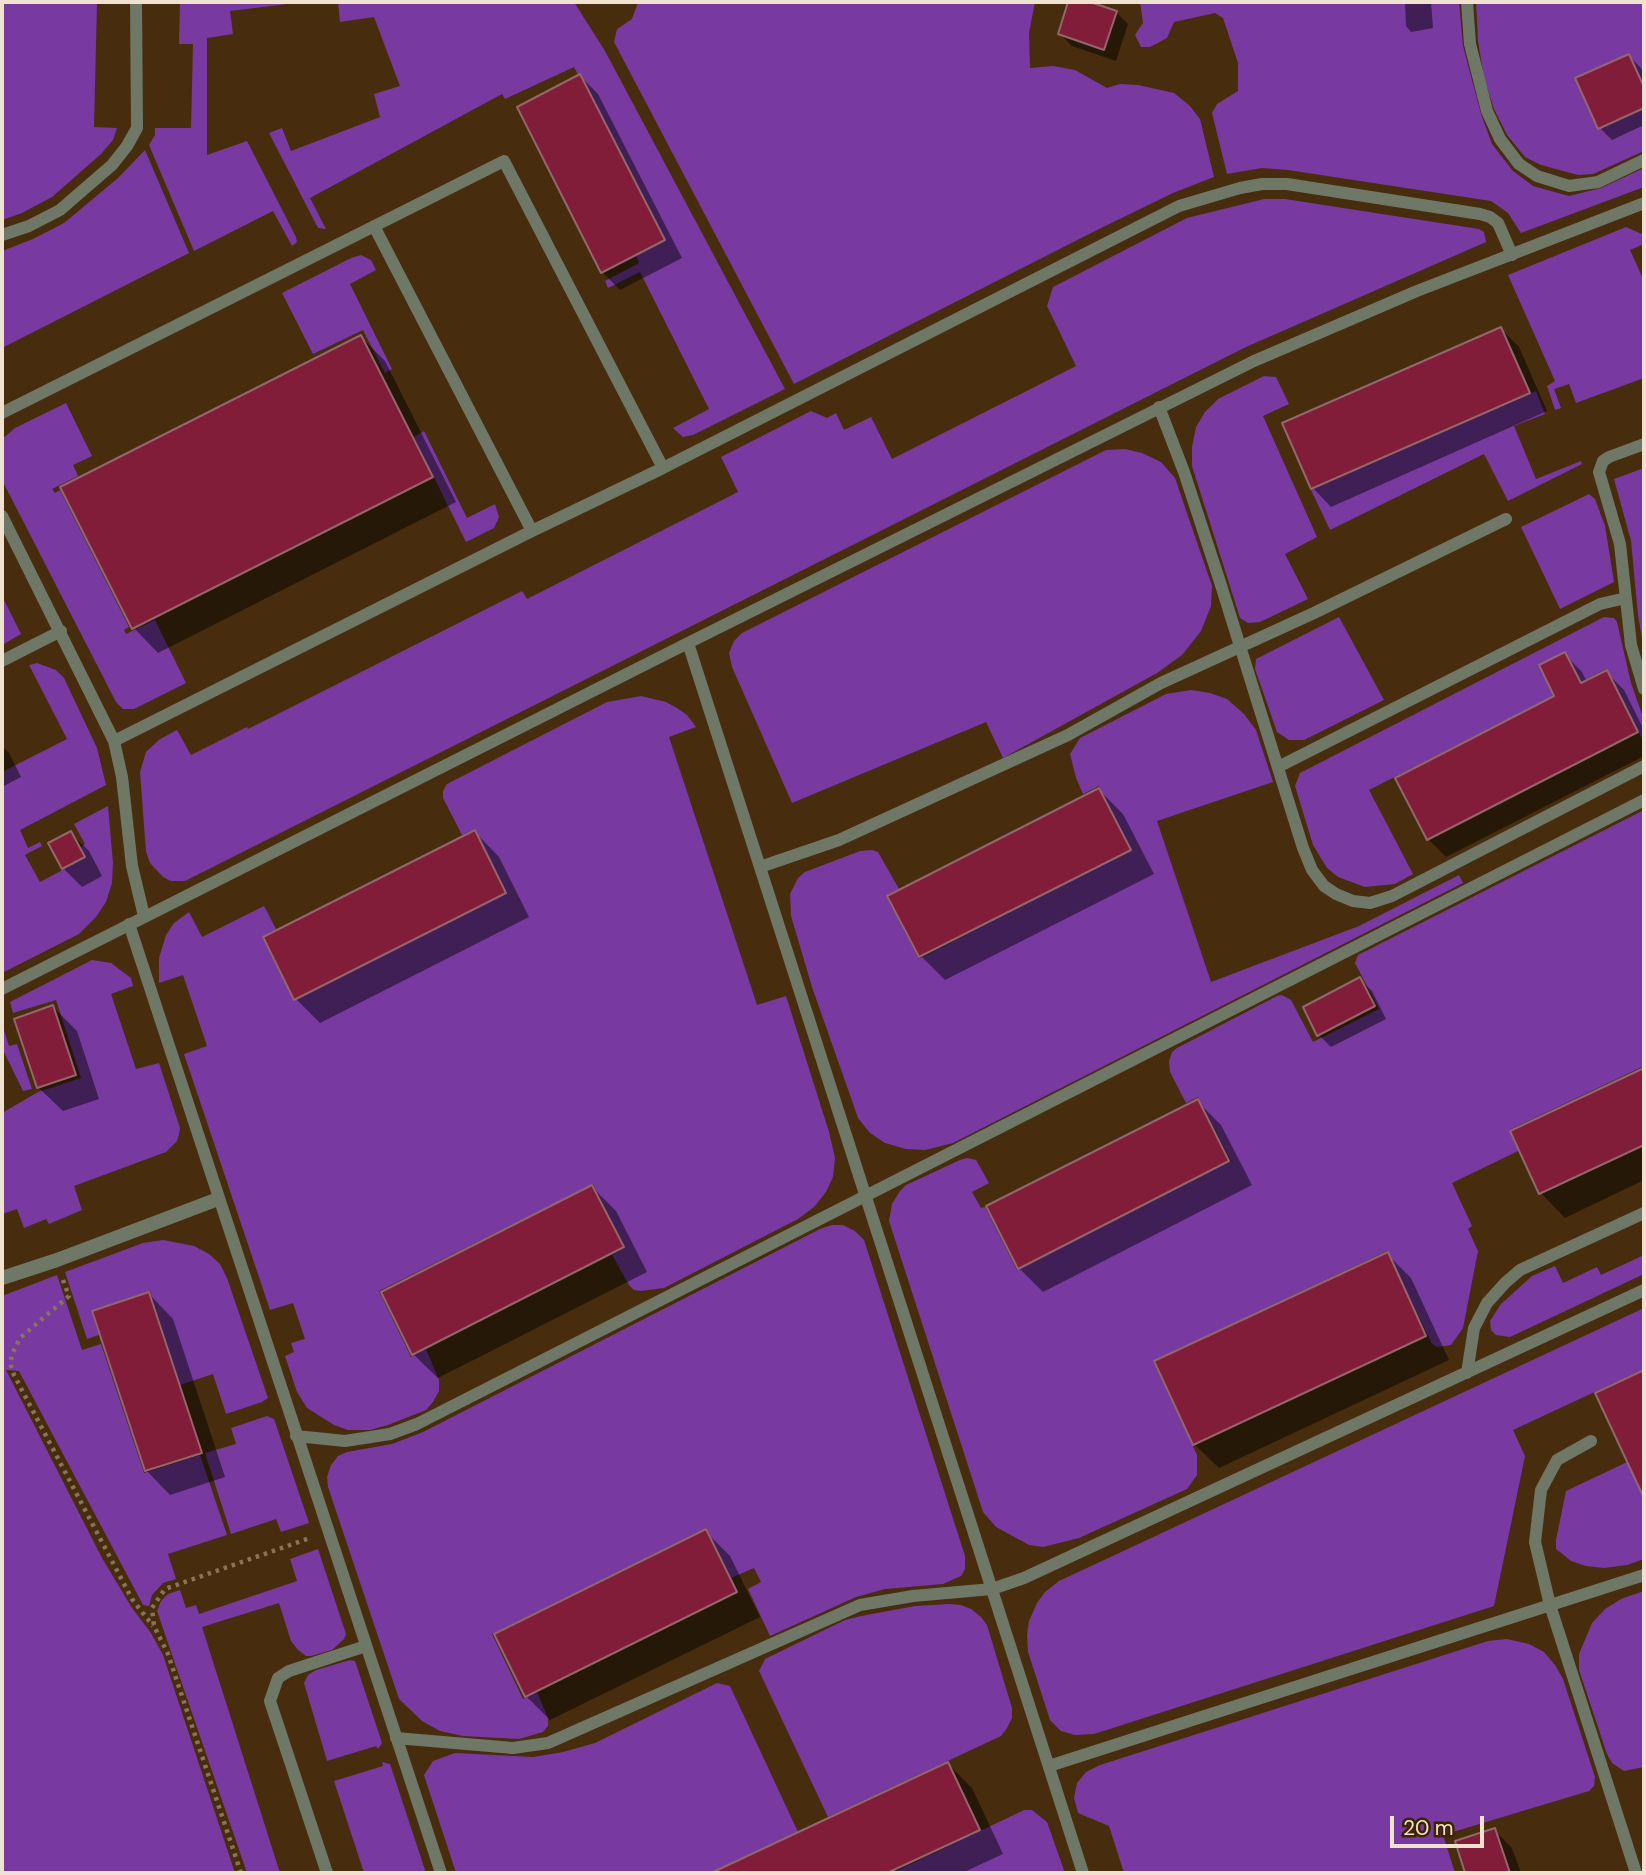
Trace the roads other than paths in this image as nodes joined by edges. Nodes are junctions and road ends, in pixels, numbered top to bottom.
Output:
1 (136, 2) edge
2 (1467, 2) edge
3 (1644, 160) edge
4 (1644, 203) edge
5 (374, 226) junction
6 (2, 235) edge
7 (1512, 255) junction
8 (1158, 407) junction
9 (2, 414) edge
10 (1644, 444) edge
11 (663, 468) junction
12 (2, 516) edge
13 (1506, 519) dead end
14 (532, 531) junction
15 (1626, 598) junction
16 (61, 631) junction
17 (688, 643) junction
18 (1240, 647) junction
19 (2, 661) edge
20 (1644, 690) edge
21 (114, 741) junction
22 (1644, 766) edge
23 (1278, 767) junction
24 (1644, 800) edge
25 (760, 867) junction
26 (144, 916) junction
27 (129, 924) junction
28 (2, 989) edge
29 (866, 1194) junction
30 (218, 1199) junction
31 (1644, 1213) edge
32 (2, 1278) edge
33 (1644, 1290) edge
34 (1467, 1373) junction
35 (296, 1436) junction
36 (1591, 1441) dead end
37 (1644, 1575) edge
38 (992, 1589) junction
39 (1549, 1605) junction
40 (366, 1646) junction
41 (396, 1738) junction
42 (1049, 1766) junction
43 (327, 1873) edge
44 (441, 1873) edge
45 (1083, 1873) edge
46 (1636, 1873) edge

1 - 6 lane
2 - 3 lane
4 - 7 lane
5 - 9 lane
5 - 11 lane
5 - 14 lane
7 - 8 lane
7 - 11 lane
8 - 17 lane
8 - 18 lane
10 - 15 lane
11 - 14 lane
12 - 16 lane
13 - 18 lane
14 - 21 lane
15 - 20 lane
15 - 23 lane
16 - 19 lane
16 - 21 lane
17 - 25 lane
17 - 26 lane
18 - 23 lane
18 - 25 lane
21 - 26 lane
22 - 23 lane
24 - 29 lane
25 - 29 lane
26 - 27 lane
27 - 28 lane
27 - 30 lane
29 - 35 lane
29 - 38 lane
30 - 32 street
30 - 35 lane
31 - 34 lane
33 - 34 lane
34 - 38 lane
35 - 40 lane
36 - 39 lane
37 - 39 lane
38 - 41 lane
38 - 42 lane
39 - 42 lane
39 - 46 lane
40 - 41 lane
40 - 43 lane
41 - 44 lane
42 - 45 lane

